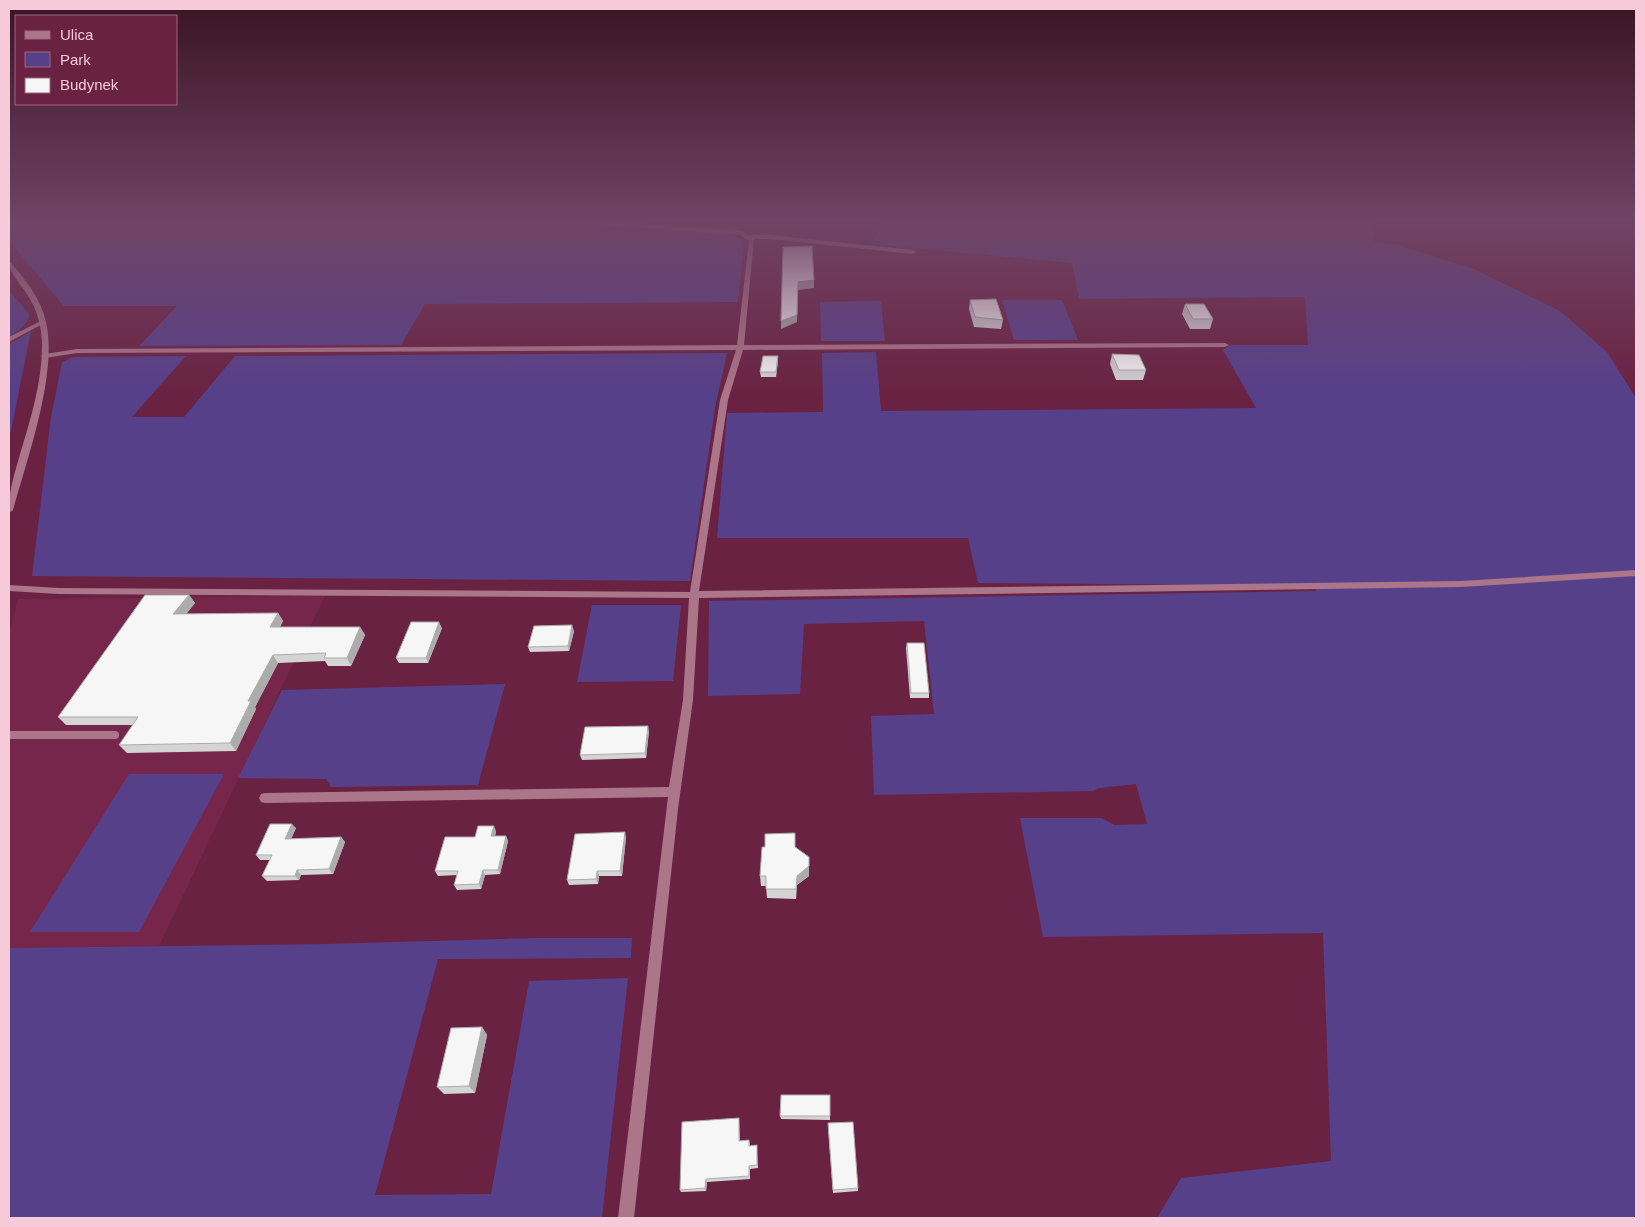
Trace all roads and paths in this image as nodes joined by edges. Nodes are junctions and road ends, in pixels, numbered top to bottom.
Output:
1 (21, 279) edge
2 (748, 279) edge
3 (43, 322) junction
4 (9, 340) edge
5 (1225, 345) dead end
6 (740, 349) junction
7 (44, 356) junction
8 (9, 510) edge
9 (1636, 573) edge
10 (9, 588) edge
11 (694, 595) junction
12 (115, 734) dead end
13 (9, 735) edge
14 (674, 792) junction
15 (265, 798) dead end
16 (626, 1218) edge

1 - 3 street
2 - 6 street
3 - 4 street
3 - 7 street
5 - 6 street
6 - 7 street
6 - 11 street
7 - 8 street
9 - 11 street
10 - 11 street
11 - 14 street
12 - 13 lane
14 - 15 street
14 - 16 street

